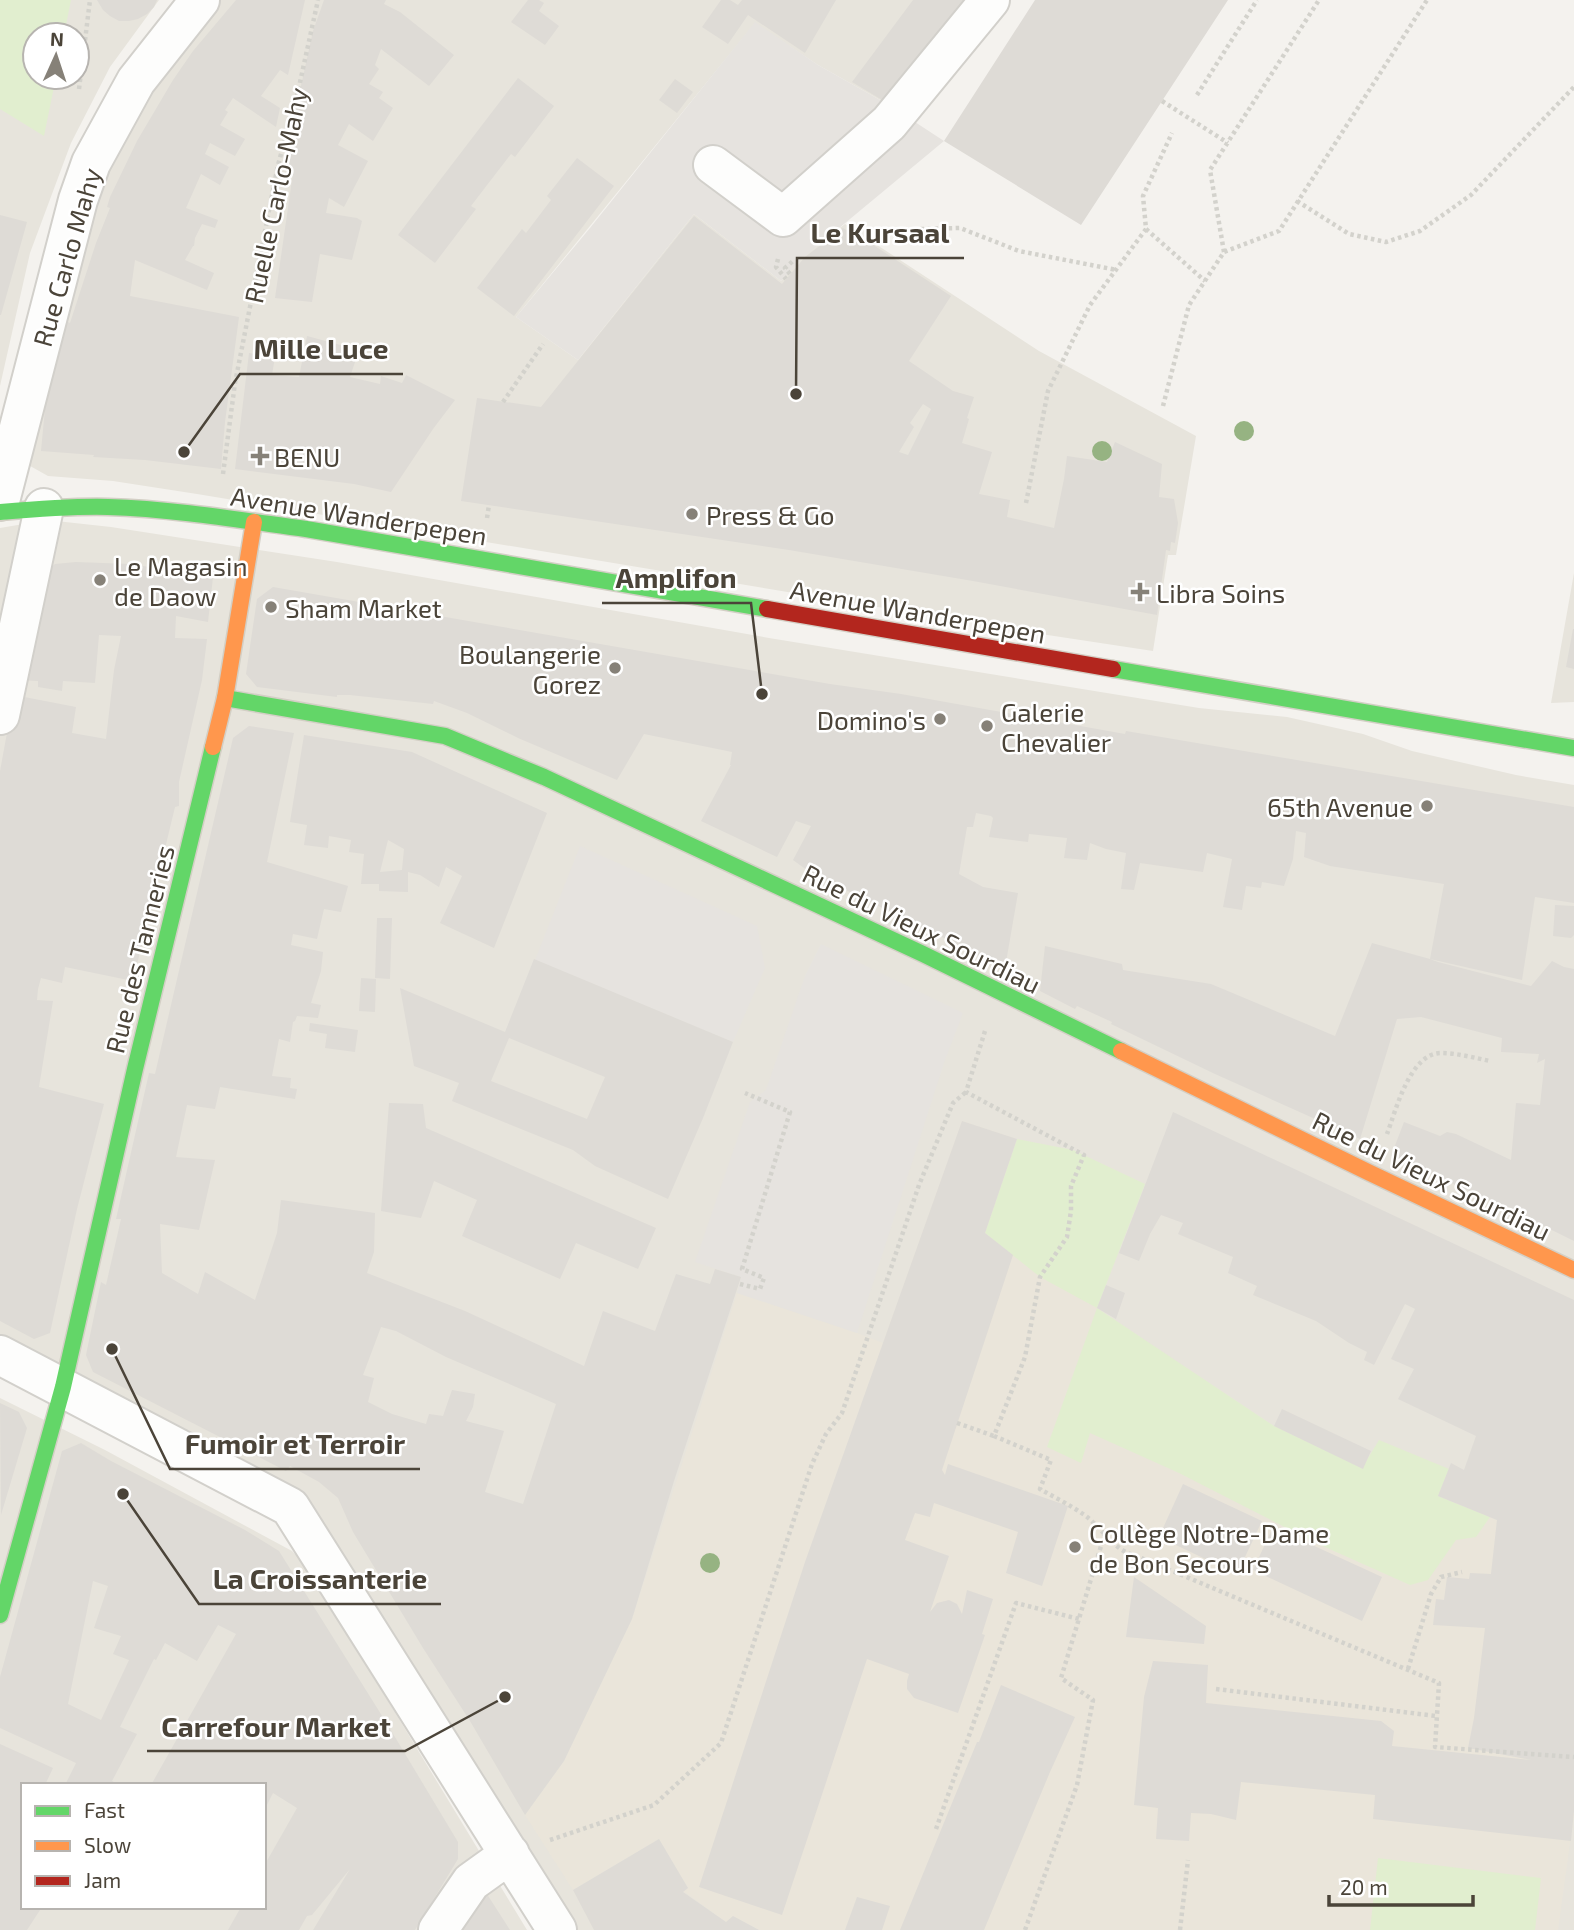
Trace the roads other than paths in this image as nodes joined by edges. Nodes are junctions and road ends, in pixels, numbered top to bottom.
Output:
1 (200, 0) edge
2 (990, 0) edge
3 (713, 165) dead end
4 (0, 500) edge
5 (44, 508) junction
6 (0, 512) edge
7 (254, 522) junction
8 (225, 698) junction
9 (0, 715) edge
10 (1574, 748) edge
11 (1574, 1270) edge
12 (0, 1355) edge
13 (63, 1387) junction
14 (0, 1615) edge
15 (510, 1854) junction
16 (438, 1930) edge
17 (557, 1930) edge

1 - 4 street, Rue Carlo Mahy
2 - 3 street
5 - 6 street, Avenue Wanderpepen
5 - 7 street, Avenue Wanderpepen
5 - 9 street
7 - 8 street, Rue des Tanneries
7 - 10 street, Avenue Wanderpepen
8 - 11 street, Rue du Vieux Sourdiau
8 - 13 street, Rue des Tanneries
12 - 13 street
13 - 14 street, Rue des Tanneries
13 - 15 street
15 - 16 street
15 - 17 street

